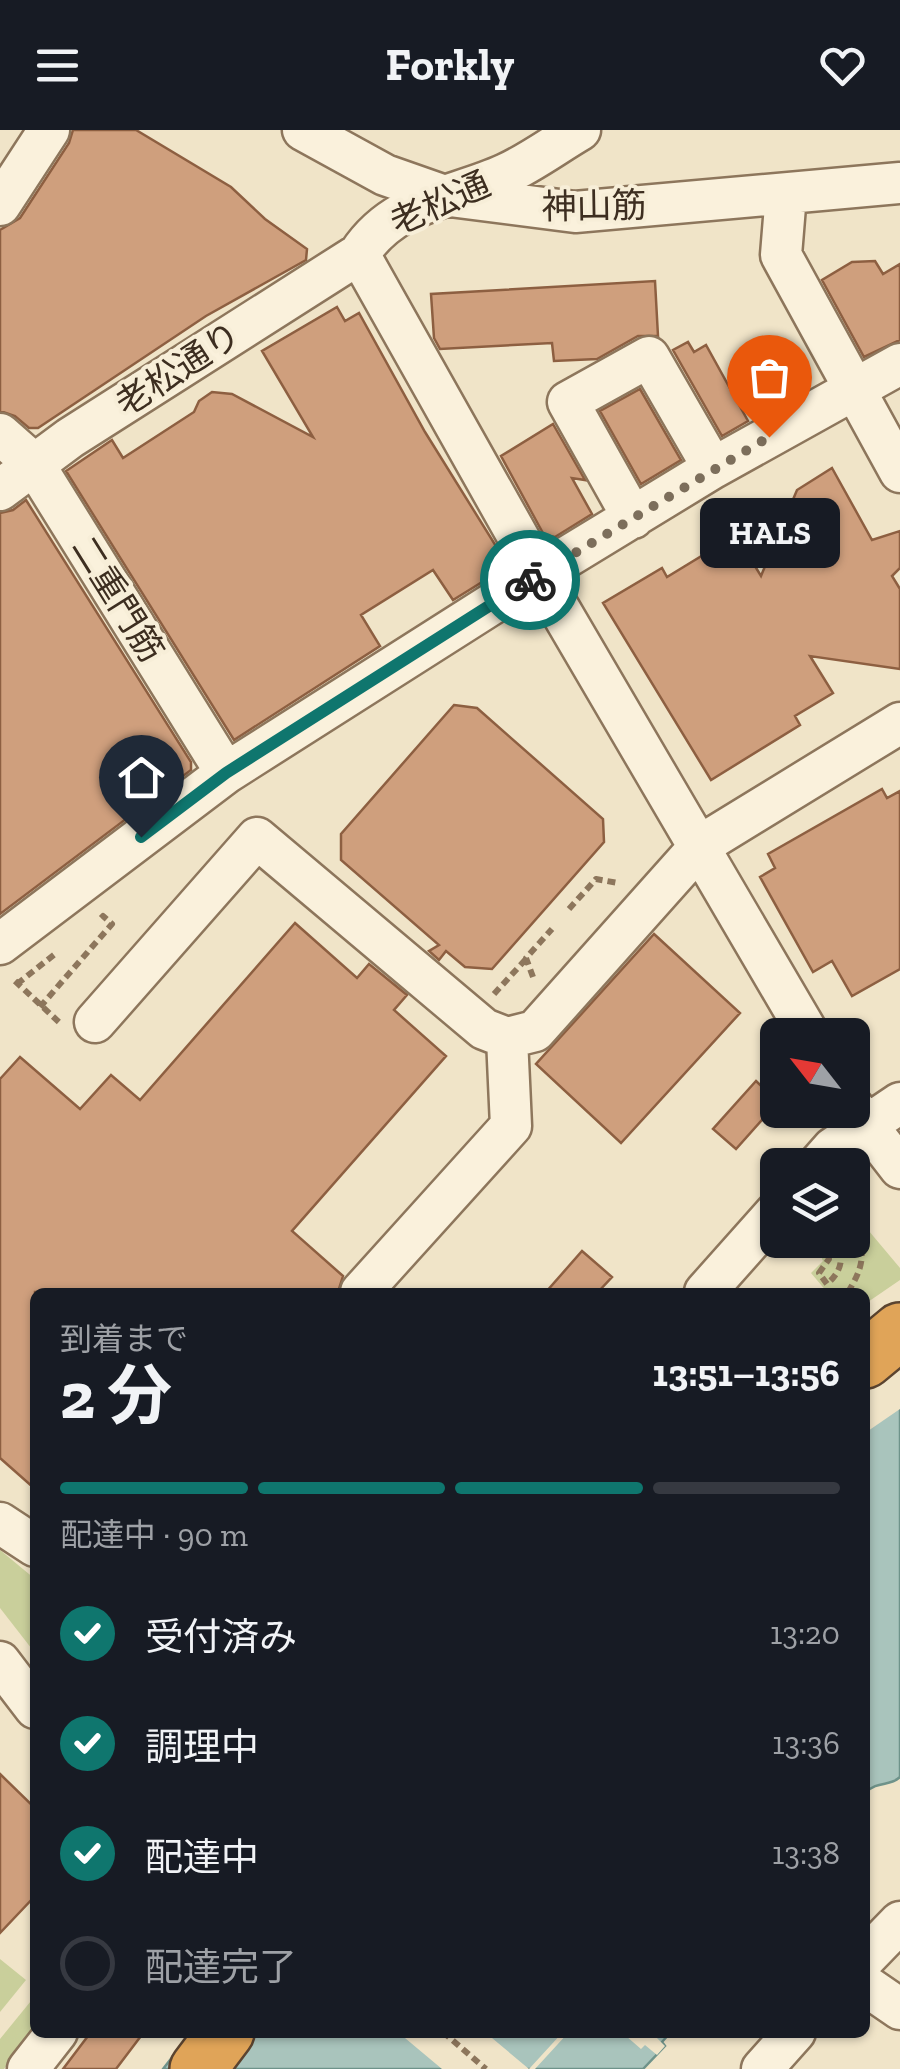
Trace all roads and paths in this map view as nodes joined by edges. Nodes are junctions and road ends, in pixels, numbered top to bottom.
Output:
1 (49, 130) edge
2 (303, 130) edge
3 (580, 130) edge
4 (900, 183) edge
5 (442, 194) junction
6 (786, 194) junction
7 (0, 205) edge
8 (359, 254) junction
9 (900, 364) edge
10 (853, 390) junction
11 (0, 434) edge
12 (34, 464) junction
13 (713, 468) junction
14 (900, 472) edge
15 (0, 490) edge
16 (632, 518) junction
17 (540, 574) junction
18 (900, 723) edge
19 (226, 773) junction
20 (701, 845) junction
21 (89, 928) dead end
22 (552, 929) dead end
23 (0, 944) edge
24 (60, 950) dead end
25 (526, 958) junction
26 (539, 995) dead end
27 (484, 1006) dead end
28 (799, 1018) edge
29 (95, 1022) dead end
30 (507, 1038) junction
31 (900, 1104) edge
32 (870, 1112) edge
33 (848, 1128) edge
34 (869, 1128) edge
35 (832, 1148) edge
36 (900, 1168) edge
37 (760, 1230) edge
38 (830, 1258) edge
39 (842, 1258) edge
40 (863, 1258) edge
41 (365, 1288) edge
42 (709, 1288) edge
43 (851, 1288) edge
44 (900, 1331) edge
45 (900, 1353) edge
46 (870, 1356) edge
47 (870, 1371) edge
48 (0, 1523) edge
49 (30, 1543) edge
50 (0, 1662) edge
51 (30, 1701) edge
52 (900, 1922) edge
53 (870, 1953) edge
54 (870, 1988) edge
55 (900, 2009) edge
56 (53, 2038) edge
57 (221, 2038) edge
58 (450, 2038) edge
59 (790, 2038) edge
60 (28, 2069) edge
61 (198, 2069) edge
62 (486, 2069) edge
63 (762, 2069) edge

1 - 7 street
2 - 5 street, 神山筋
3 - 5 street, 老松通
4 - 6 street, 神山筋
5 - 6 street, 神山筋
5 - 8 street, 老松通
6 - 10 street
8 - 12 street, 老松通り
8 - 17 street
9 - 10 street
10 - 13 street
10 - 14 street
11 - 12 street, 二重門筋
12 - 15 street, 老松通り
12 - 19 street, 二重門筋
13 - 16 street
13 - 16 street
16 - 17 street
17 - 19 street
17 - 20 street
18 - 20 street
19 - 23 street
20 - 28 street
20 - 30 street
21 - 24 path
22 - 25 path
25 - 26 path
25 - 27 path
29 - 30 street
30 - 41 street
31 - 32 street
33 - 35 street
34 - 36 street
37 - 42 street
38 - 39 path
40 - 43 path
44 - 46 highway
45 - 47 highway
48 - 49 street
50 - 51 street
52 - 53 street
54 - 55 street
56 - 60 street
57 - 61 highway
58 - 62 path
59 - 63 street

